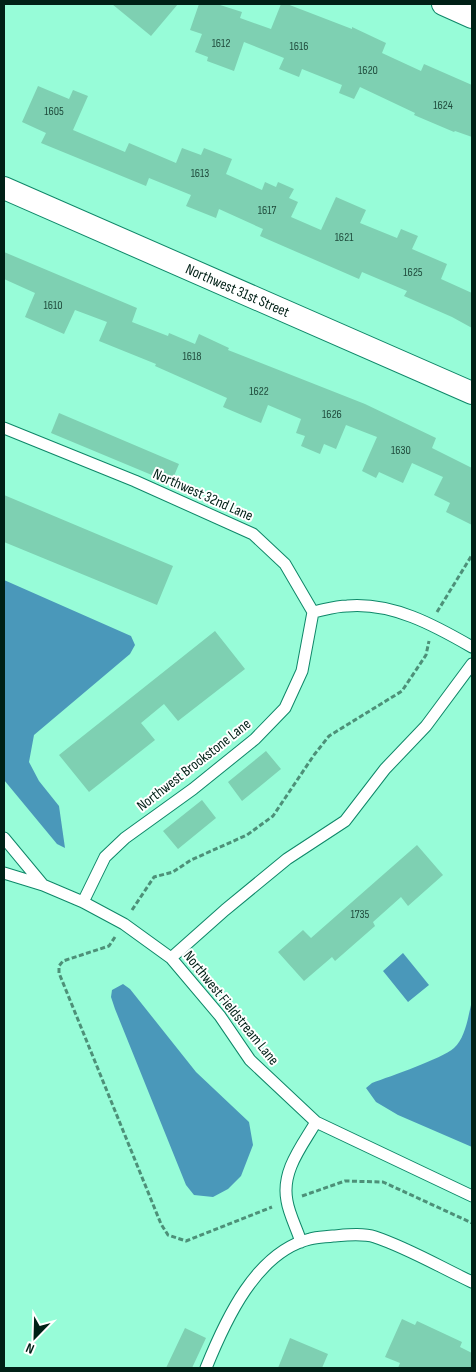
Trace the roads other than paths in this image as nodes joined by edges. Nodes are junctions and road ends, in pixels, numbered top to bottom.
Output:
1 (443, 4) edge
2 (472, 17) edge
3 (4, 188) edge
4 (472, 393) edge
5 (4, 428) edge
6 (313, 612) junction
7 (472, 646) edge
8 (472, 664) edge
9 (4, 838) edge
10 (4, 873) edge
11 (43, 885) junction
12 (83, 902) junction
13 (171, 958) junction
14 (316, 1122) junction
15 (472, 1196) edge
16 (301, 1242) junction
17 (472, 1282) edge
18 (206, 1368) edge

1 - 2 street
3 - 4 street, Northwest 31st Street
5 - 6 lane, Northwest 32nd Lane
6 - 7 lane
6 - 12 lane, Northwest Brookstone Lane
8 - 13 lane
9 - 11 lane, Northwest Fieldstream Lane
10 - 11 lane, Northwest Fieldstream Lane
11 - 12 lane, Northwest Fieldstream Lane
12 - 13 lane, Northwest Fieldstream Lane
13 - 14 lane, Northwest Fieldstream Lane
14 - 15 lane, Northwest Fieldstream Lane
14 - 16 lane
16 - 17 lane
16 - 18 lane

